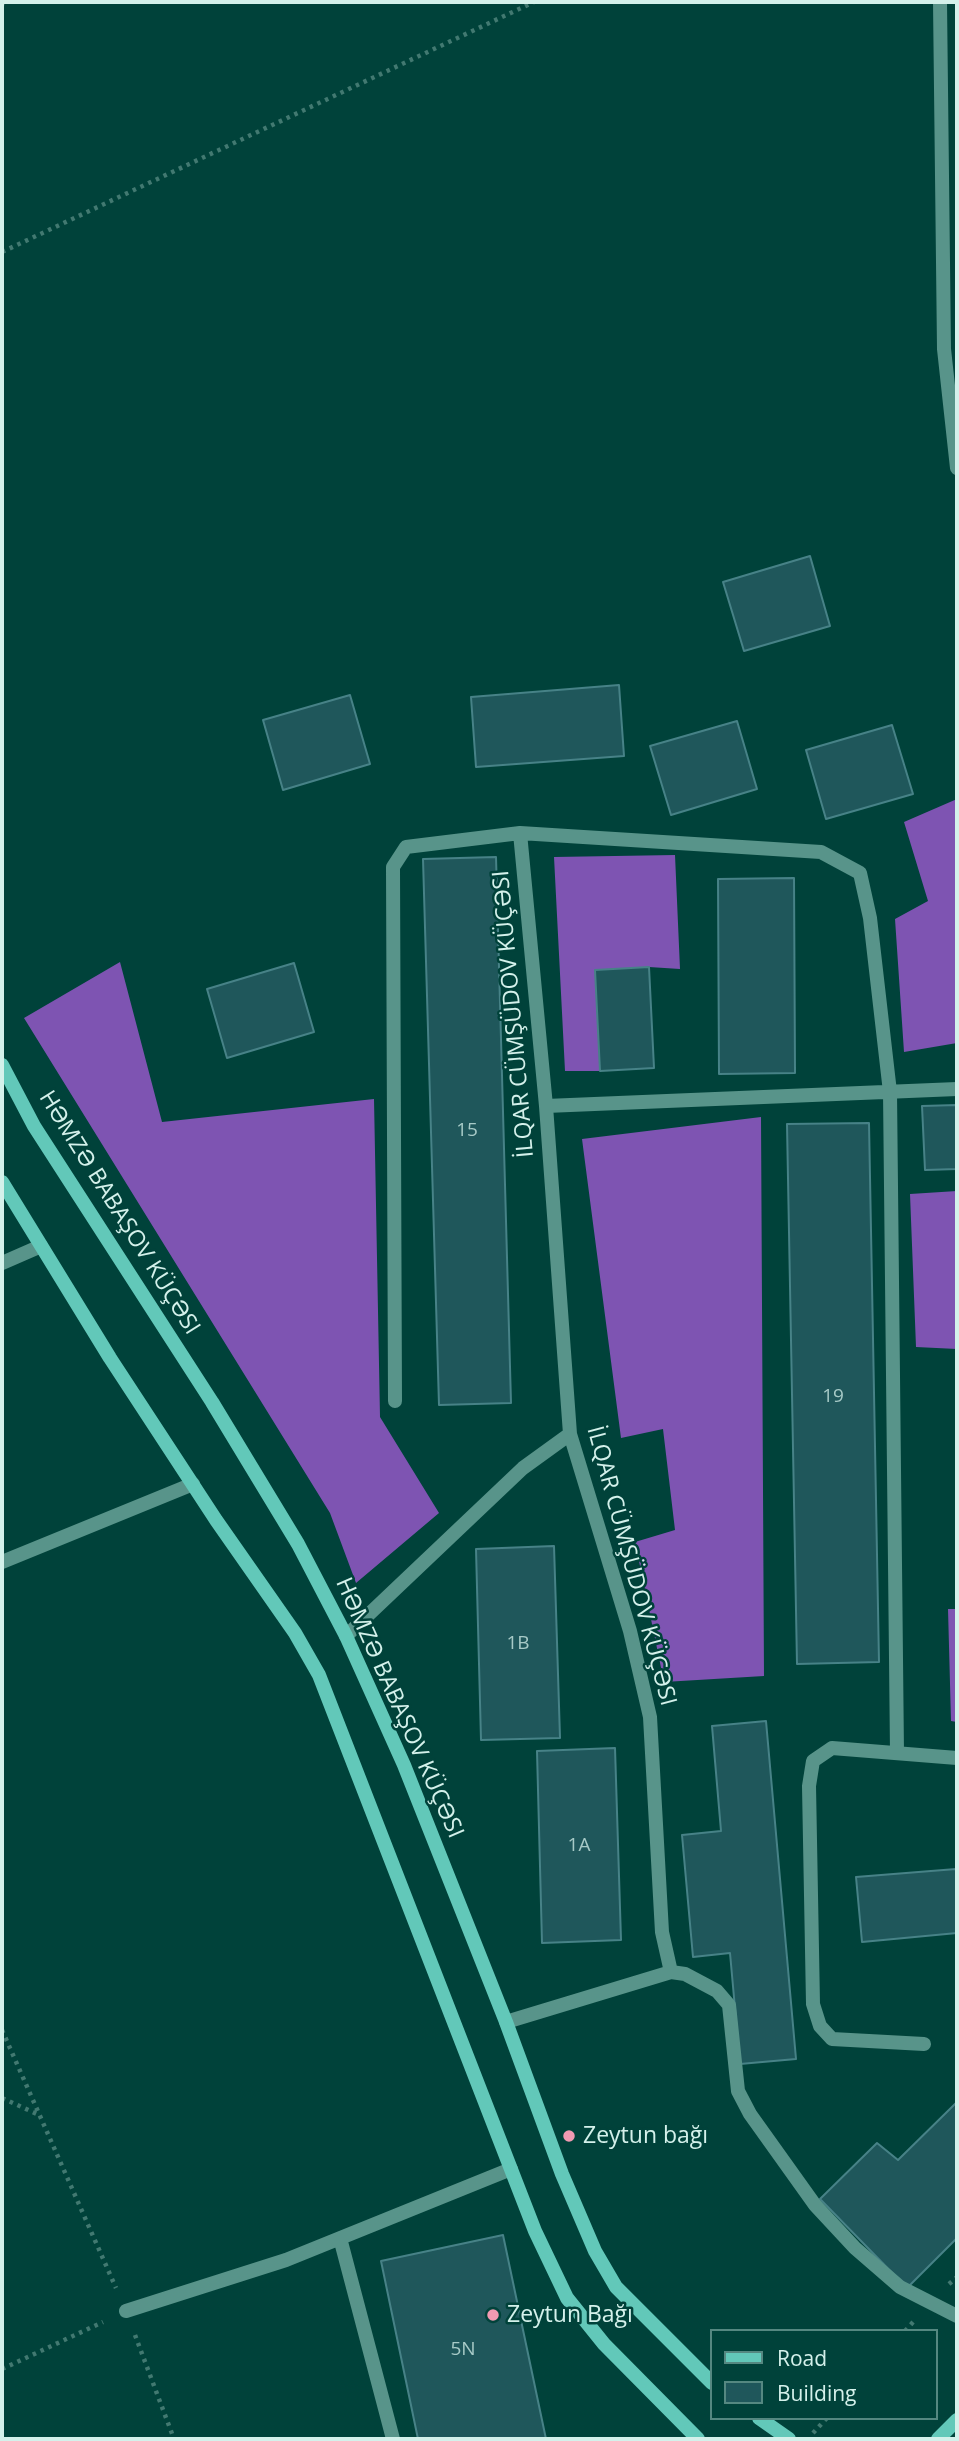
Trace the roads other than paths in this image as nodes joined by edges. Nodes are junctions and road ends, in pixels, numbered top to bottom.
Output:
1 (940, 2) edge
2 (957, 468) edge
3 (520, 833) junction
4 (2, 1065) edge
5 (957, 1089) edge
6 (890, 1092) junction
7 (546, 1105) junction
8 (2, 1182) edge
9 (41, 1246) junction
10 (2, 1263) edge
11 (395, 1401) dead end
12 (570, 1434) junction
13 (192, 1484) junction
14 (2, 1562) edge
15 (346, 1636) junction
16 (897, 1753) junction
17 (957, 1758) edge
18 (671, 1972) junction
19 (506, 2022) junction
20 (924, 2044) dead end
21 (511, 2168) junction
22 (340, 2238) junction
23 (126, 2311) road end
24 (957, 2316) edge
25 (710, 2381) edge
26 (762, 2420) edge
27 (957, 2420) edge
28 (393, 2439) edge
29 (698, 2439) edge
30 (789, 2439) edge
31 (938, 2439) edge

1 - 2 street
3 - 6 street
3 - 7 street, İLQAR CÜMŞÜDOV KÜÇƏSI
3 - 11 street
4 - 15 street, HƏMZƏ BABAŞOV KÜÇƏSI
5 - 6 street
6 - 7 street
6 - 16 street
7 - 12 street, İLQAR CÜMŞÜDOV KÜÇƏSI
8 - 9 street
9 - 10 street
9 - 13 street
12 - 15 street
12 - 18 street, İLQAR CÜMŞÜDOV KÜÇƏSI
13 - 14 street
13 - 21 street
15 - 19 street, HƏMZƏ BABAŞOV KÜÇƏSI
16 - 17 street
16 - 20 street
18 - 19 street
18 - 24 street
19 - 25 street, HƏMZƏ BABAŞOV KÜÇƏSI
21 - 22 street
21 - 29 street
22 - 23 street
22 - 28 street
26 - 30 street
27 - 31 street

